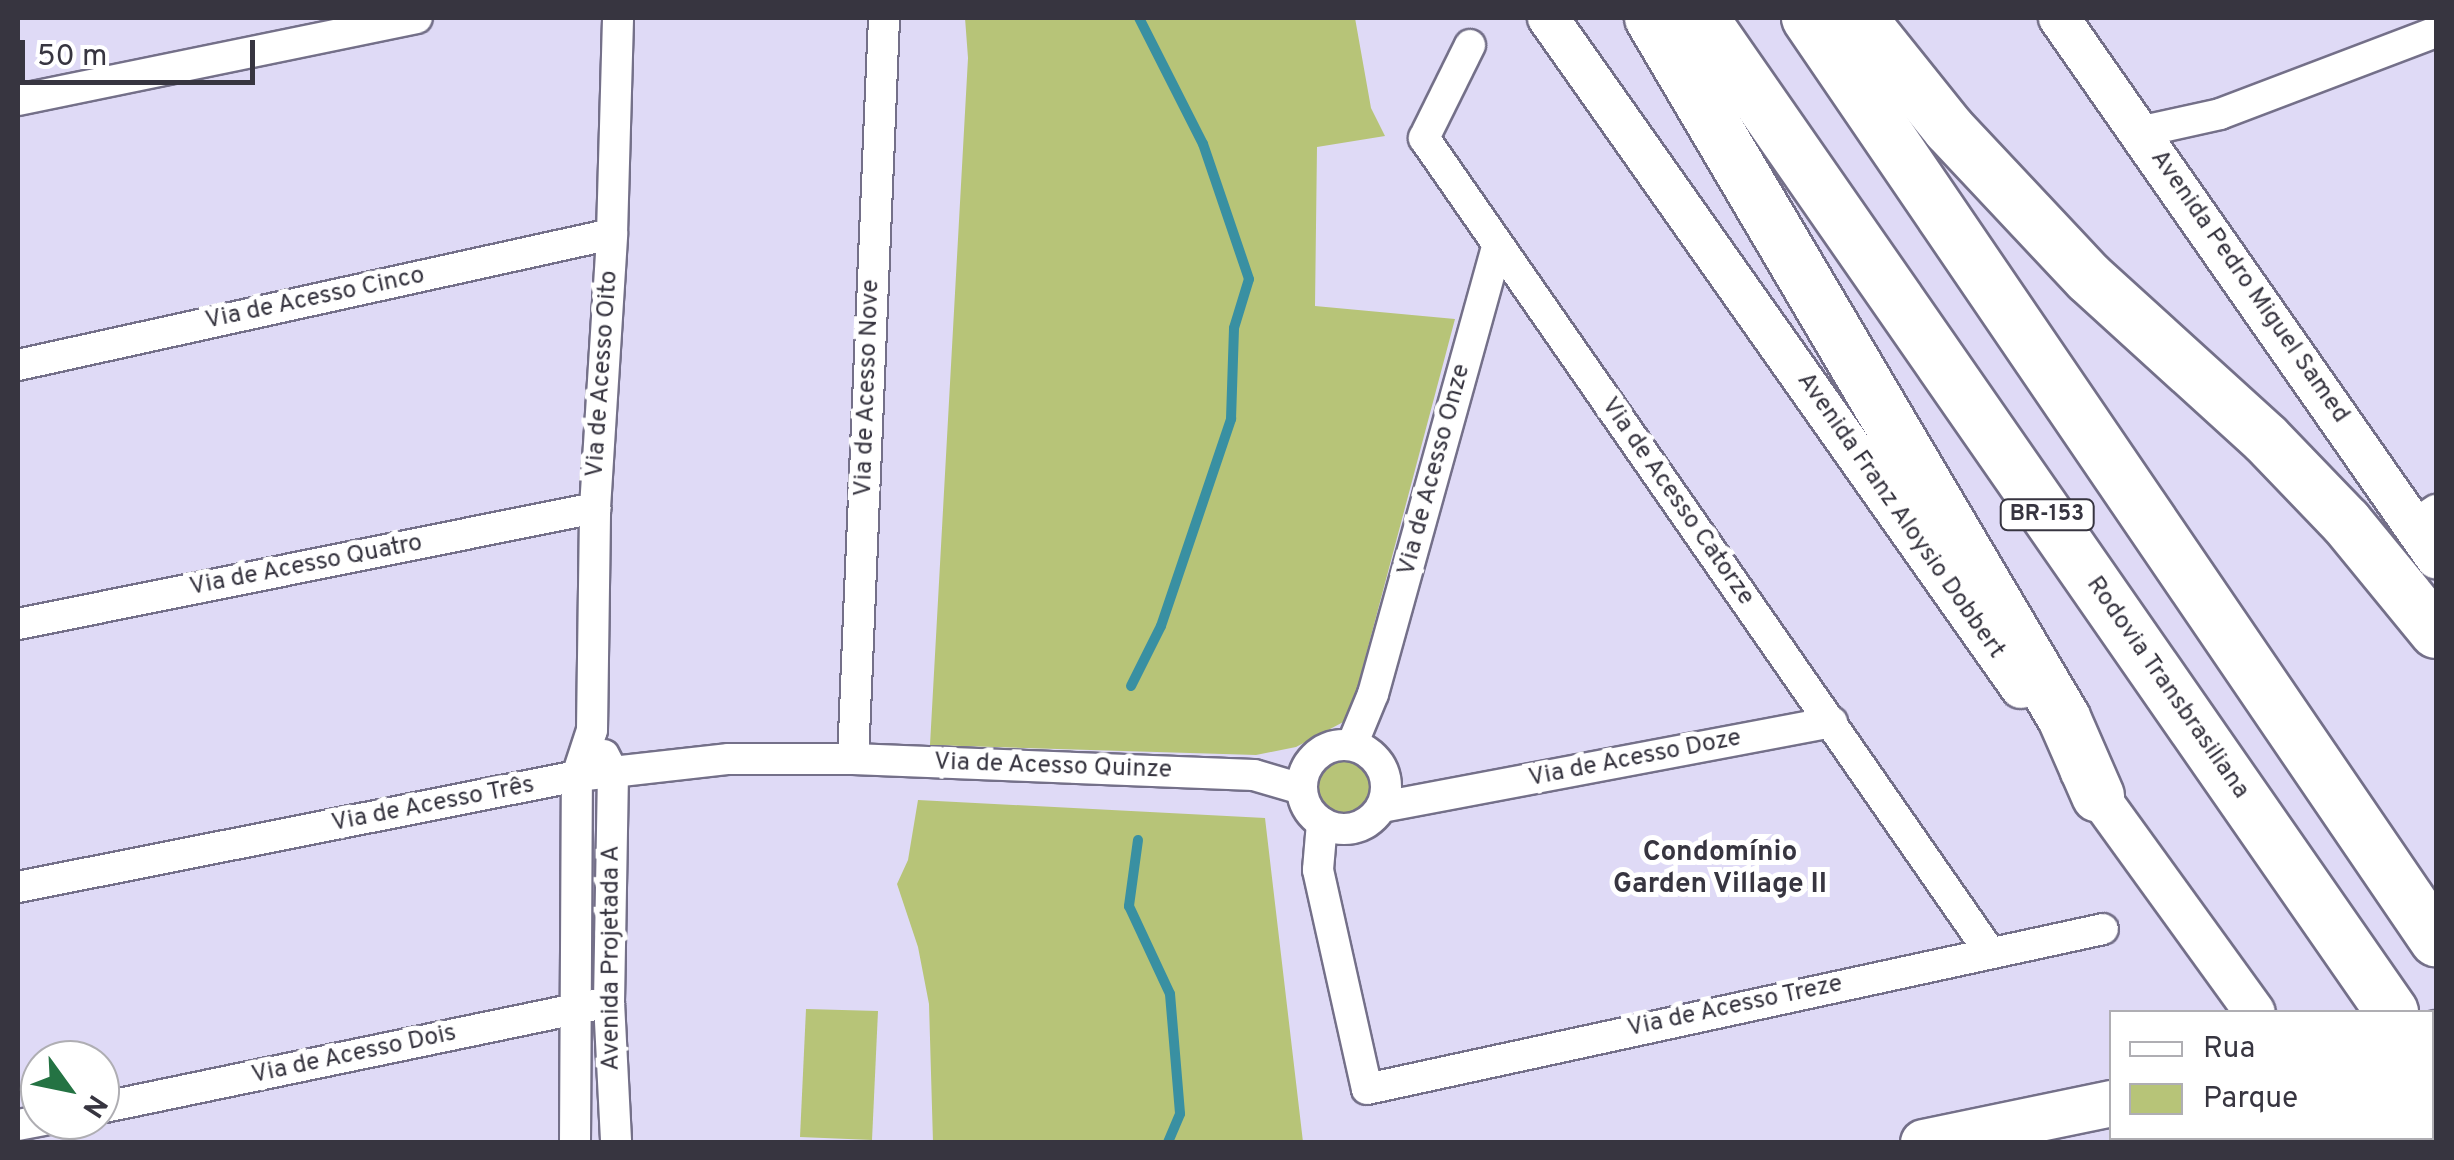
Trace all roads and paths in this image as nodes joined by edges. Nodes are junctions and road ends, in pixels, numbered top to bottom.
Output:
1 (417, 18) edge
2 (618, 18) edge
3 (884, 18) edge
4 (1548, 18) edge
5 (1651, 18) edge
6 (1702, 18) edge
7 (1808, 18) edge
8 (1860, 18) edge
9 (2059, 18) edge
10 (2436, 32) edge
11 (1470, 46) dead end
12 (18, 100) edge
13 (2139, 132) junction
14 (612, 234) junction
15 (1497, 247) junction
16 (18, 365) edge
17 (595, 508) junction
18 (2426, 517) edge
19 (2436, 558) edge
20 (18, 624) edge
21 (2436, 632) edge
22 (1832, 722) junction
23 (592, 730) junction
24 (1363, 750) junction
25 (853, 760) junction
26 (613, 773) junction
27 (578, 776) junction
28 (1306, 776) junction
29 (1384, 795) junction
30 (2098, 796) junction
31 (1333, 826) junction
32 (18, 886) edge
33 (2103, 929) dead end
34 (2436, 940) edge
35 (1989, 951) junction
36 (609, 1002) junction
37 (574, 1009) junction
38 (2254, 1010) edge
39 (2391, 1010) edge
40 (120, 1104) edge
41 (2109, 1104) edge
42 (574, 1142) edge
43 (616, 1142) edge
44 (1923, 1142) edge

1 - 12 street
2 - 14 street, Via de Acesso Oito
3 - 25 street, Via de Acesso Nove
4 - 30 main road, Avenida Franz Aloysio Dobbert
5 - 30 highway
6 - 39 highway, Rodovia Transbrasiliana / BR-153
7 - 34 highway, BR-153
8 - 21 highway
9 - 13 main road, Avenida Pedro Miguel Samed
10 - 13 street
11 - 15 street, Via de Acesso Catorze
13 - 18 main road, Avenida Pedro Miguel Samed
14 - 16 street, Via de Acesso Cinco
14 - 17 street, Via de Acesso Oito
15 - 22 street, Via de Acesso Catorze
15 - 24 street, Via de Acesso Onze
17 - 20 street, Via de Acesso Quatro
17 - 23 street, Via de Acesso Oito
18 - 19 main road, Avenida Pedro Miguel Samed
22 - 29 street, Via de Acesso Doze
22 - 35 street, Via de Acesso Catorze
23 - 26 street, Via de Acesso Oito
23 - 27 street, Via de Acesso Oito
24 - 28 street
24 - 29 street
25 - 26 street, Via de Acesso Três
25 - 28 street, Via de Acesso Quinze
26 - 27 street, Via de Acesso Três
26 - 36 street, Avenida Projetada A
27 - 32 street, Via de Acesso Três
27 - 37 street, Avenida Projetada A
28 - 31 street
29 - 31 street
30 - 38 main road, Avenida Franz Aloysio Dobbert
31 - 35 street, Via de Acesso Treze
33 - 35 street, Via de Acesso Treze
36 - 37 street, Via de Acesso Dois
36 - 43 street, Avenida Projetada A
37 - 40 street, Via de Acesso Dois
37 - 42 street, Avenida Projetada A
41 - 44 main road

